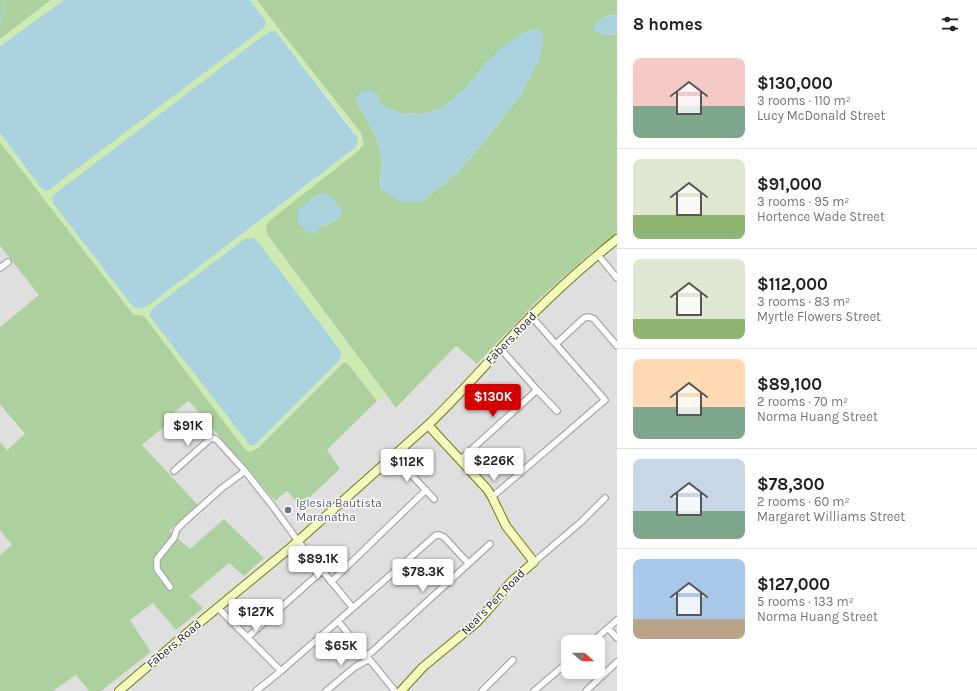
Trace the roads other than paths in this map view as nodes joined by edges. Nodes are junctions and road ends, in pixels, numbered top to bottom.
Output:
1 (617, 239) edge
2 (598, 255) junction
3 (8, 262) dead end
4 (0, 268) edge
5 (617, 278) edge
6 (531, 316) junction
7 (556, 344) junction
8 (617, 346) edge
9 (500, 348) junction
10 (537, 390) junction
11 (557, 411) dead end
12 (428, 425) junction
13 (393, 455) junction
14 (460, 460) junction
15 (174, 471) dead end
16 (245, 471) junction
17 (426, 490) junction
18 (492, 497) junction
19 (605, 498) dead end
20 (434, 499) dead end
21 (298, 541) junction
22 (490, 544) dead end
23 (534, 562) junction
24 (468, 563) junction
25 (322, 571) junction
26 (331, 582) junction
27 (170, 587) dead end
28 (217, 607) junction
29 (353, 608) junction
30 (617, 620) edge
31 (338, 621) junction
32 (608, 628) junction
33 (600, 635) edge
34 (248, 637) junction
35 (617, 638) edge
36 (367, 657) junction
37 (513, 660) dead end
38 (617, 662) edge
39 (561, 668) edge
40 (281, 670) junction
41 (119, 691) edge
42 (256, 691) edge
43 (326, 691) edge
44 (395, 691) edge
45 (401, 691) edge
46 (482, 691) edge
47 (534, 691) edge
48 (586, 691) edge

1 - 2 main road, Fabers Road
2 - 5 street
2 - 6 main road, Fabers Road
3 - 4 street
6 - 7 street
6 - 9 main road, Fabers Road
7 - 8 street
7 - 18 street
9 - 10 street
9 - 12 main road, Fabers Road
10 - 11 street
10 - 14 street
12 - 13 main road, Fabers Road
12 - 14 main road
13 - 17 street
13 - 21 main road, Fabers Road
14 - 18 main road
15 - 16 street
16 - 21 street
16 - 27 street
17 - 20 street
17 - 26 street
18 - 23 main road
19 - 23 street, Neal's Pen Road
21 - 25 street
21 - 28 main road, Fabers Road
22 - 24 street
23 - 45 main road, Neal's Pen Road
24 - 29 street
24 - 36 street
25 - 26 street
25 - 34 street
26 - 29 street
28 - 34 street
28 - 41 main road, Fabers Road
29 - 31 street
30 - 32 street
31 - 36 street
31 - 40 street
32 - 33 street
32 - 35 street
34 - 40 street
36 - 43 street
36 - 44 street
37 - 46 street
38 - 48 street
39 - 47 street
40 - 42 street

